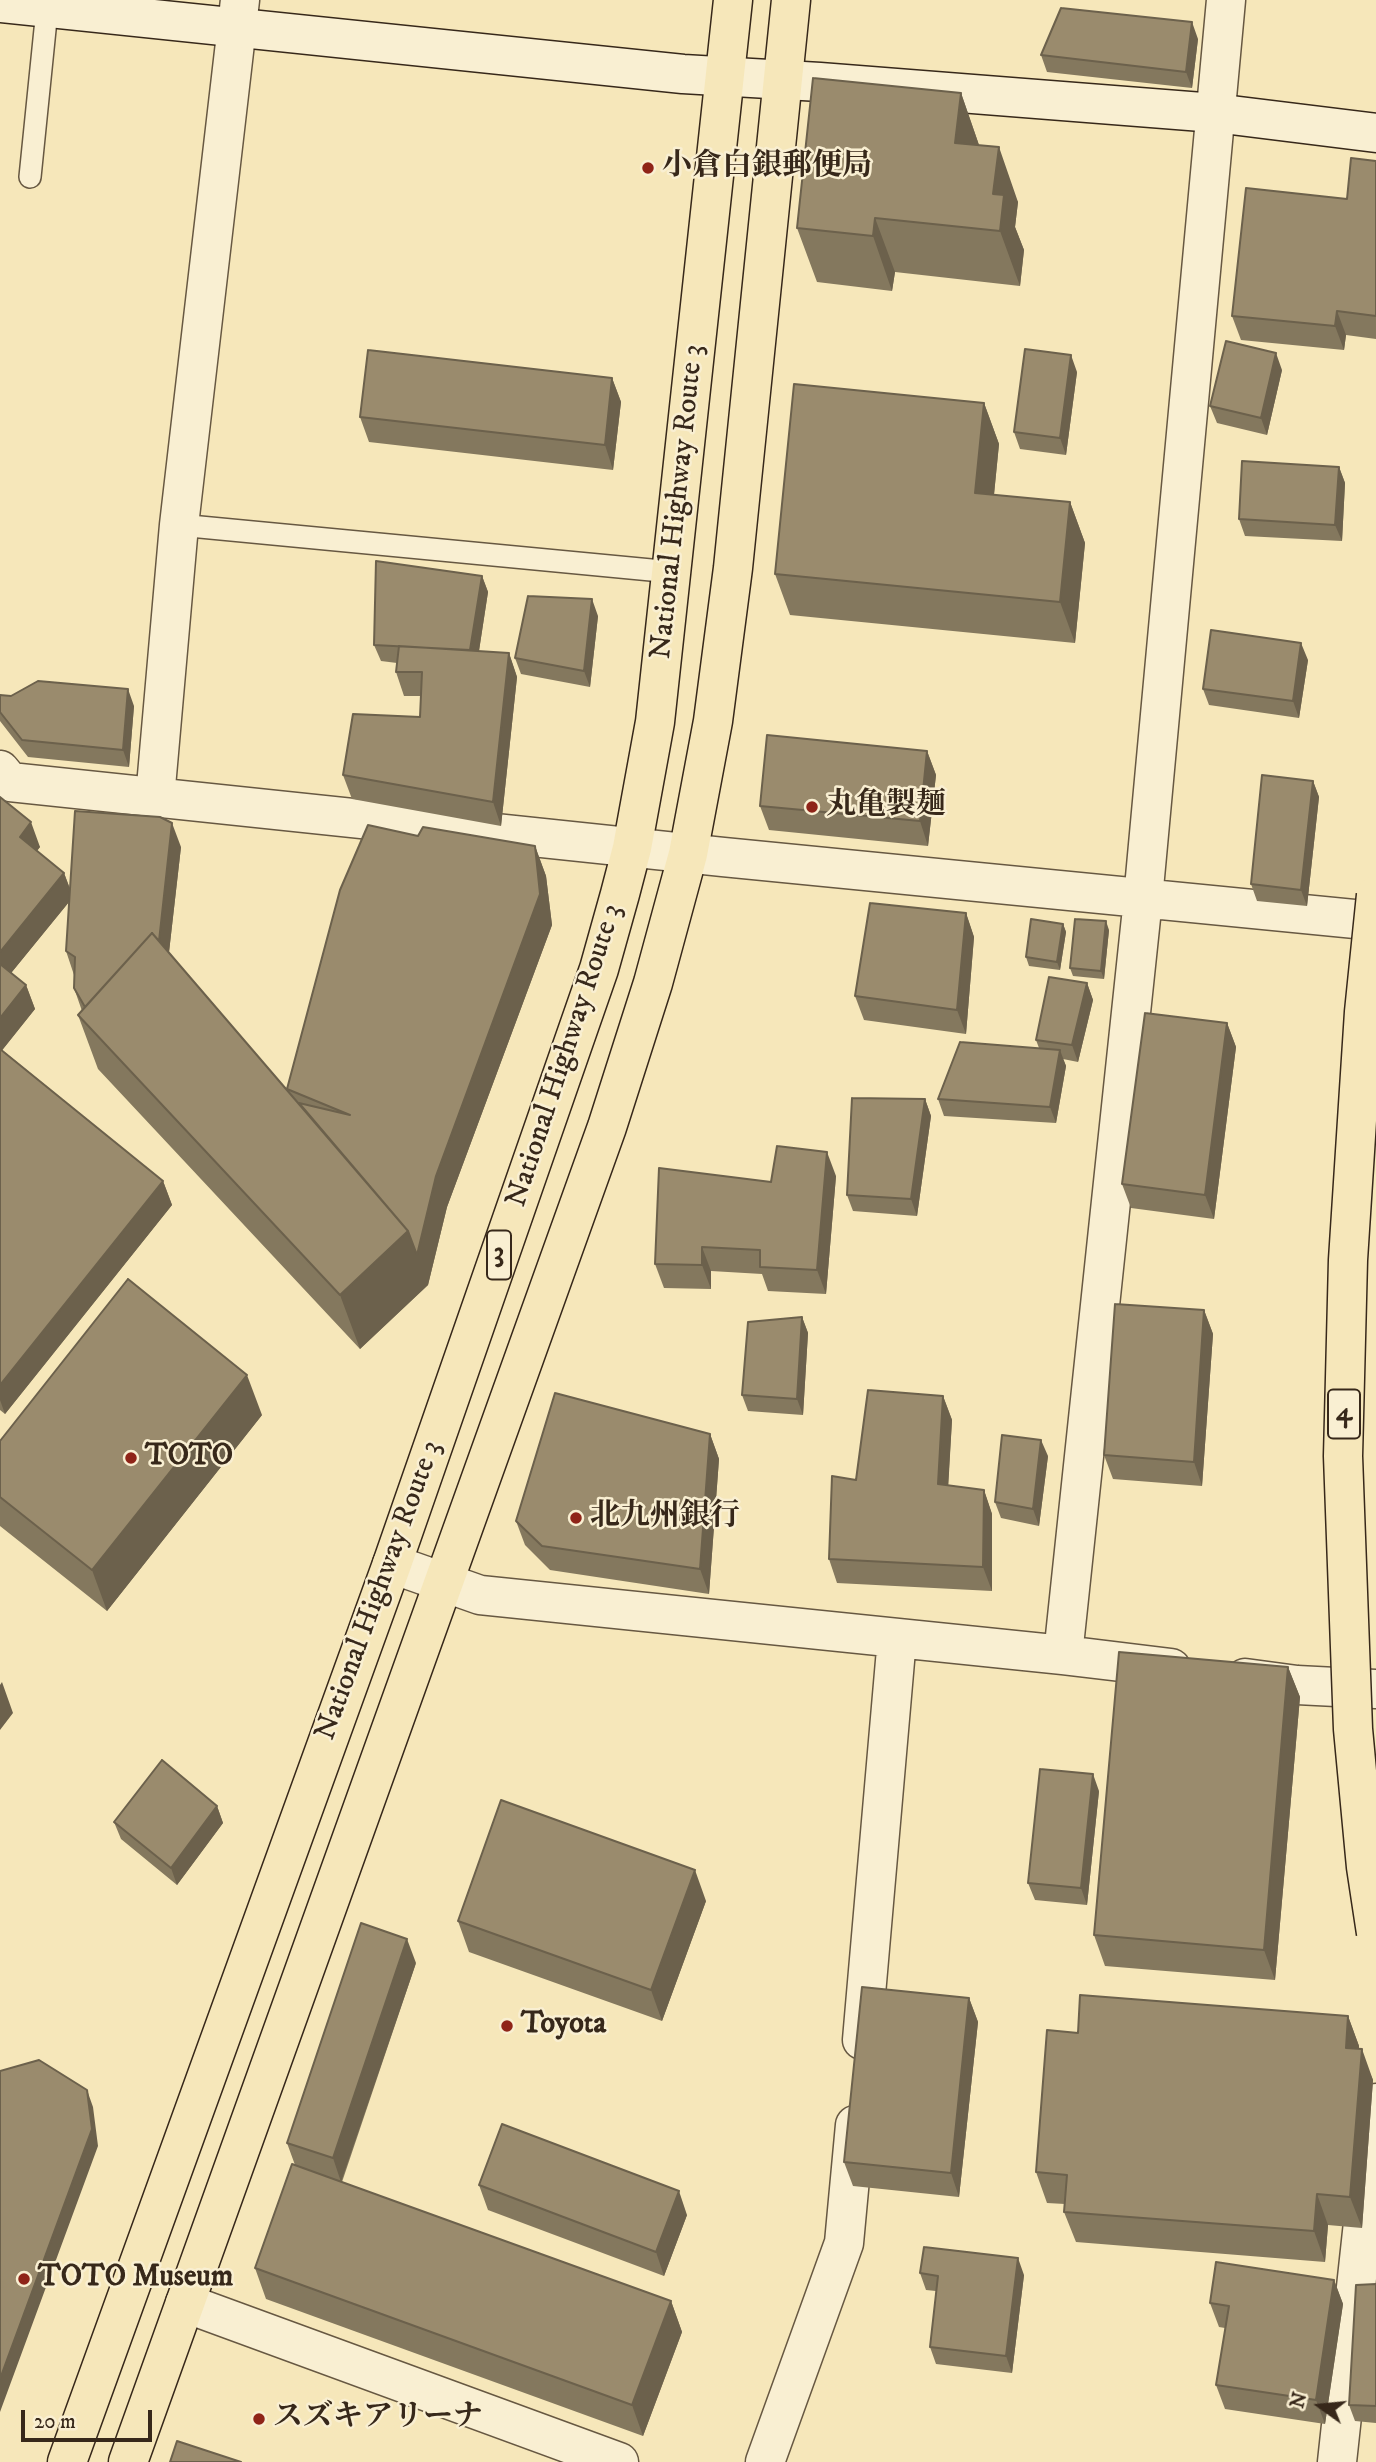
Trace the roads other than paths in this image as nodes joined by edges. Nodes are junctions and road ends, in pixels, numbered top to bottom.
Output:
1 (733, 0) edge
2 (791, 0) edge
3 (1226, 0) edge
4 (0, 3) edge
5 (47, 4) edge
6 (238, 14) edge
7 (726, 77) junction
8 (784, 80) junction
9 (1215, 113) junction
10 (1376, 133) edge
11 (30, 177) dead end
12 (179, 525) junction
13 (672, 572) junction
14 (0, 770) edge
15 (155, 798) junction
16 (632, 848) junction
17 (688, 854) junction
18 (1376, 895) edge
19 (1143, 899) junction
20 (1376, 921) edge
21 (392, 1564) junction
22 (443, 1582) junction
23 (897, 1638) junction
24 (1063, 1654) junction
25 (1376, 1689) edge
26 (1376, 1933) edge
27 (1376, 2103) edge
28 (185, 2303) junction
29 (67, 2462) edge
30 (128, 2462) edge
31 (620, 2462) edge
32 (765, 2462) edge
33 (1337, 2462) edge

1 - 7 highway, National Highway Route 3 / 3
2 - 8 highway, National Highway Route 3 / 3
3 - 9 street
4 - 5 street
5 - 6 street
5 - 11 lane
6 - 7 street
6 - 12 street
7 - 8 street
7 - 13 highway, National Highway Route 3 / 3
8 - 9 street
8 - 17 highway, National Highway Route 3 / 3
9 - 10 street
9 - 19 street
12 - 13 lane
12 - 15 street
13 - 16 highway, National Highway Route 3 / 3
14 - 15 street
15 - 16 street
16 - 17 street
16 - 21 highway, National Highway Route 3 / 3
17 - 19 street
17 - 22 highway, National Highway Route 3 / 3
18 - 26 highway, 4, bridge
19 - 20 street
19 - 24 street
21 - 22 street
21 - 29 highway, National Highway Route 3 / 3
22 - 23 street
22 - 28 highway, National Highway Route 3 / 3
23 - 24 street
23 - 32 street
24 - 25 street
27 - 33 street
28 - 30 highway, National Highway Route 3 / 3
28 - 31 street

